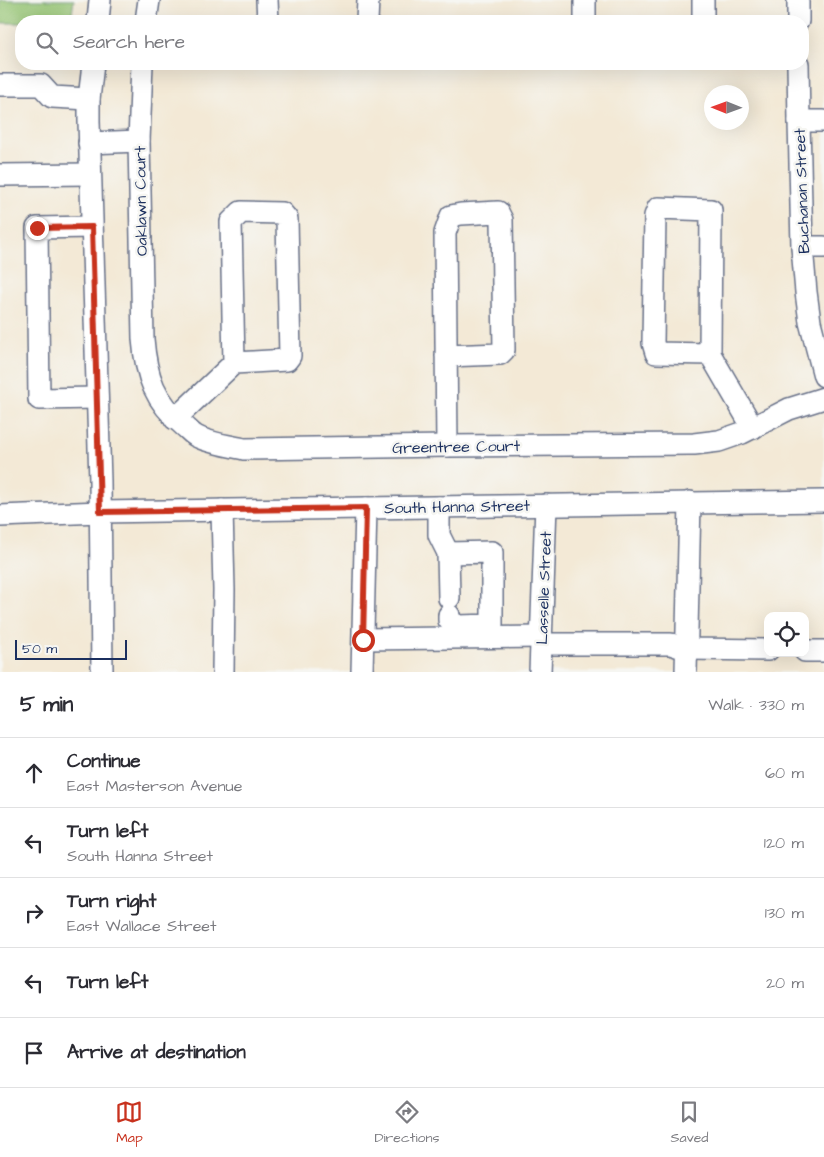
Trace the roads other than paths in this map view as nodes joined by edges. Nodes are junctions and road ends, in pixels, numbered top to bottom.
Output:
1 (100, 0) edge
2 (150, 0) edge
3 (267, 0) edge
4 (368, 0) edge
5 (585, 0) edge
6 (702, 0) edge
7 (798, 0) edge
8 (99, 15) edge
9 (147, 15) edge
10 (268, 15) edge
11 (368, 15) edge
12 (585, 15) edge
13 (703, 15) edge
14 (798, 15) edge
15 (92, 70) edge
16 (142, 70) edge
17 (798, 70) edge
18 (0, 86) edge
19 (90, 99) junction
20 (824, 121) edge
21 (799, 122) junction
22 (139, 141) junction
23 (89, 143) junction
24 (90, 174) junction
25 (0, 175) edge
26 (92, 227) junction
27 (802, 246) junction
28 (824, 247) edge
29 (817, 324) edge
30 (143, 339) joint
31 (710, 354) junction
32 (446, 356) junction
33 (234, 363) junction
34 (824, 376) edge
35 (97, 398) junction
36 (824, 398) edge
37 (175, 419) junction
38 (753, 428) junction
39 (447, 446) junction
40 (824, 501) edge
41 (690, 502) junction
42 (546, 505) junction
43 (439, 507) junction
44 (366, 508) junction
45 (222, 510) junction
46 (100, 512) junction
47 (0, 516) edge
48 (448, 553) junction
49 (363, 640) junction
50 (541, 640) junction
51 (686, 649) junction
52 (764, 650) edge
53 (809, 651) edge
54 (824, 652) edge
55 (102, 672) edge
56 (223, 672) edge
57 (362, 672) edge
58 (540, 672) edge
59 (686, 672) edge

1 - 8 street
2 - 9 street
3 - 10 street
4 - 11 street
5 - 12 street
6 - 13 street
7 - 14 street
15 - 19 street
16 - 22 street, Oaklawn Court
17 - 21 street, Buchanan Street
18 - 19 street
19 - 23 street
20 - 21 street
21 - 27 street, Buchanan Street
22 - 23 street
22 - 30 street, Oaklawn Court
23 - 24 street
24 - 25 street
24 - 26 street
26 - 35 street
26 - 35 street
27 - 28 street
27 - 29 street, Buchanan Street
29 - 34 street, Buchanan Street
30 - 37 street, Greentree Court
31 - 31 street
31 - 38 street
32 - 32 street
32 - 39 street
33 - 33 street
33 - 37 street
35 - 46 street
36 - 38 street, Greentree Court
37 - 39 street, Greentree Court
38 - 39 street, Greentree Court
40 - 41 street, South Hanna Street
41 - 42 street, South Hanna Street
41 - 51 street
42 - 43 street, South Hanna Street
42 - 50 street, Lasselle Street
43 - 44 street, South Hanna Street
43 - 48 street
44 - 45 street, South Hanna Street
44 - 49 street
45 - 46 street, South Hanna Street
45 - 56 street
46 - 47 street, South Hanna Street
46 - 55 street
48 - 48 street
49 - 50 street
49 - 57 street
50 - 51 street
50 - 58 street, Lasselle Street
51 - 52 street
51 - 59 street
53 - 54 street

